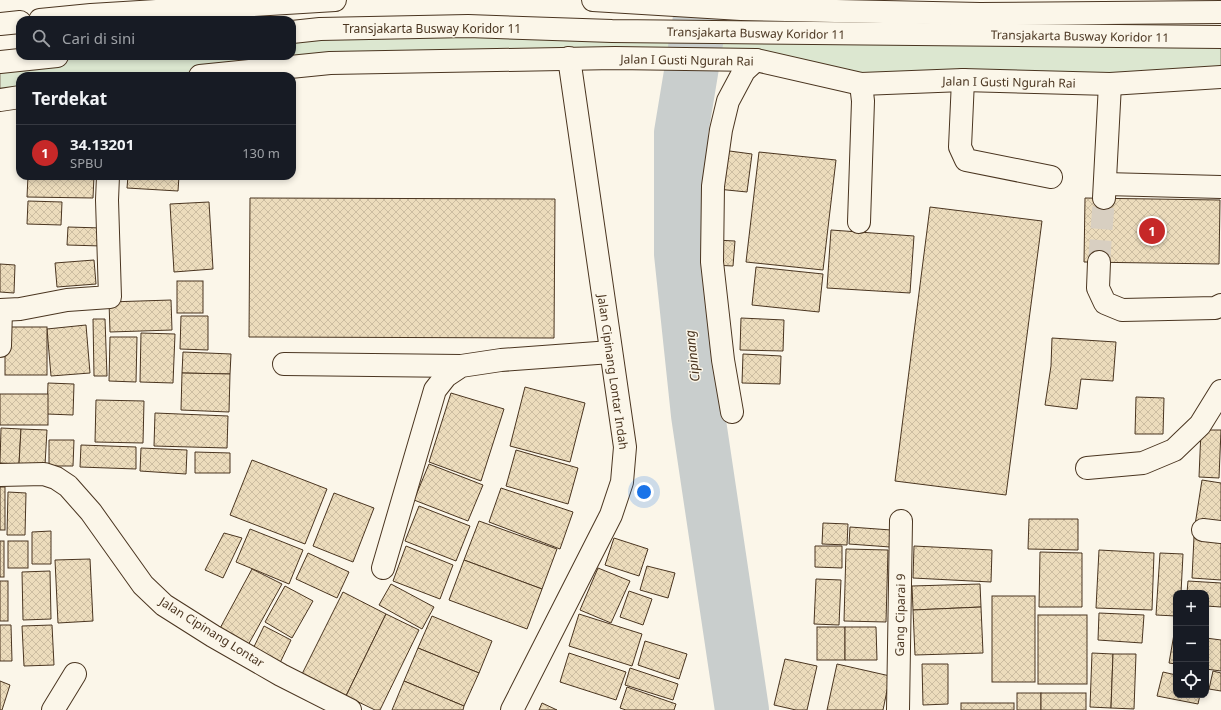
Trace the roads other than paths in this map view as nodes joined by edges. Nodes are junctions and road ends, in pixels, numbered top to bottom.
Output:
1 (335, 0) edge
2 (593, 0) edge
3 (614, 1) edge
4 (1221, 12) edge
5 (81, 16) edge
6 (16, 22) edge
7 (0, 24) edge
8 (296, 32) edge
9 (1221, 37) edge
10 (569, 58) junction
11 (19, 60) edge
12 (756, 60) junction
13 (0, 62) edge
14 (240, 72) edge
15 (1221, 77) edge
16 (963, 80) junction
17 (861, 84) junction
18 (1110, 84) junction
19 (16, 98) edge
20 (0, 100) edge
21 (1052, 177) dead end
22 (108, 180) edge
23 (1221, 187) edge
24 (859, 222) dead end
25 (1099, 262) tunnel mouth
26 (1221, 305) edge
27 (1, 310) edge
28 (0, 346) edge
29 (611, 352) junction
30 (284, 364) dead end
31 (461, 366) junction
32 (1221, 391) edge
33 (732, 412) dead end
34 (1087, 468) dead end
35 (0, 474) edge
36 (901, 521) dead end
37 (383, 568) dead end
38 (75, 674) dead end
39 (53, 710) edge
40 (350, 710) edge
41 (512, 710) edge
42 (898, 710) edge

1 - 5 street
2 - 3 street
3 - 4 street
6 - 7 street
8 - 9 street, Transjakarta Busway Koridor 11
10 - 12 street, Jalan I Gusti Ngurah Rai
10 - 14 street, Jalan I Gusti Ngurah Rai
10 - 29 street, Jalan Cipinang Lontar Indah
11 - 13 street
12 - 17 street, Jalan I Gusti Ngurah Rai
12 - 33 street
15 - 18 street, Jalan I Gusti Ngurah Rai
16 - 17 street, Jalan I Gusti Ngurah Rai
16 - 18 street, Jalan I Gusti Ngurah Rai
16 - 21 street
17 - 24 street
18 - 23 street
19 - 20 street
22 - 27 street
25 - 26 street
27 - 28 street
29 - 31 street
29 - 41 street, Jalan Cipinang Lontar Indah
30 - 31 street
31 - 37 street
32 - 34 street
35 - 40 street, Jalan Cipinang Lontar
36 - 42 street, Gang Ciparai 9
38 - 39 street

